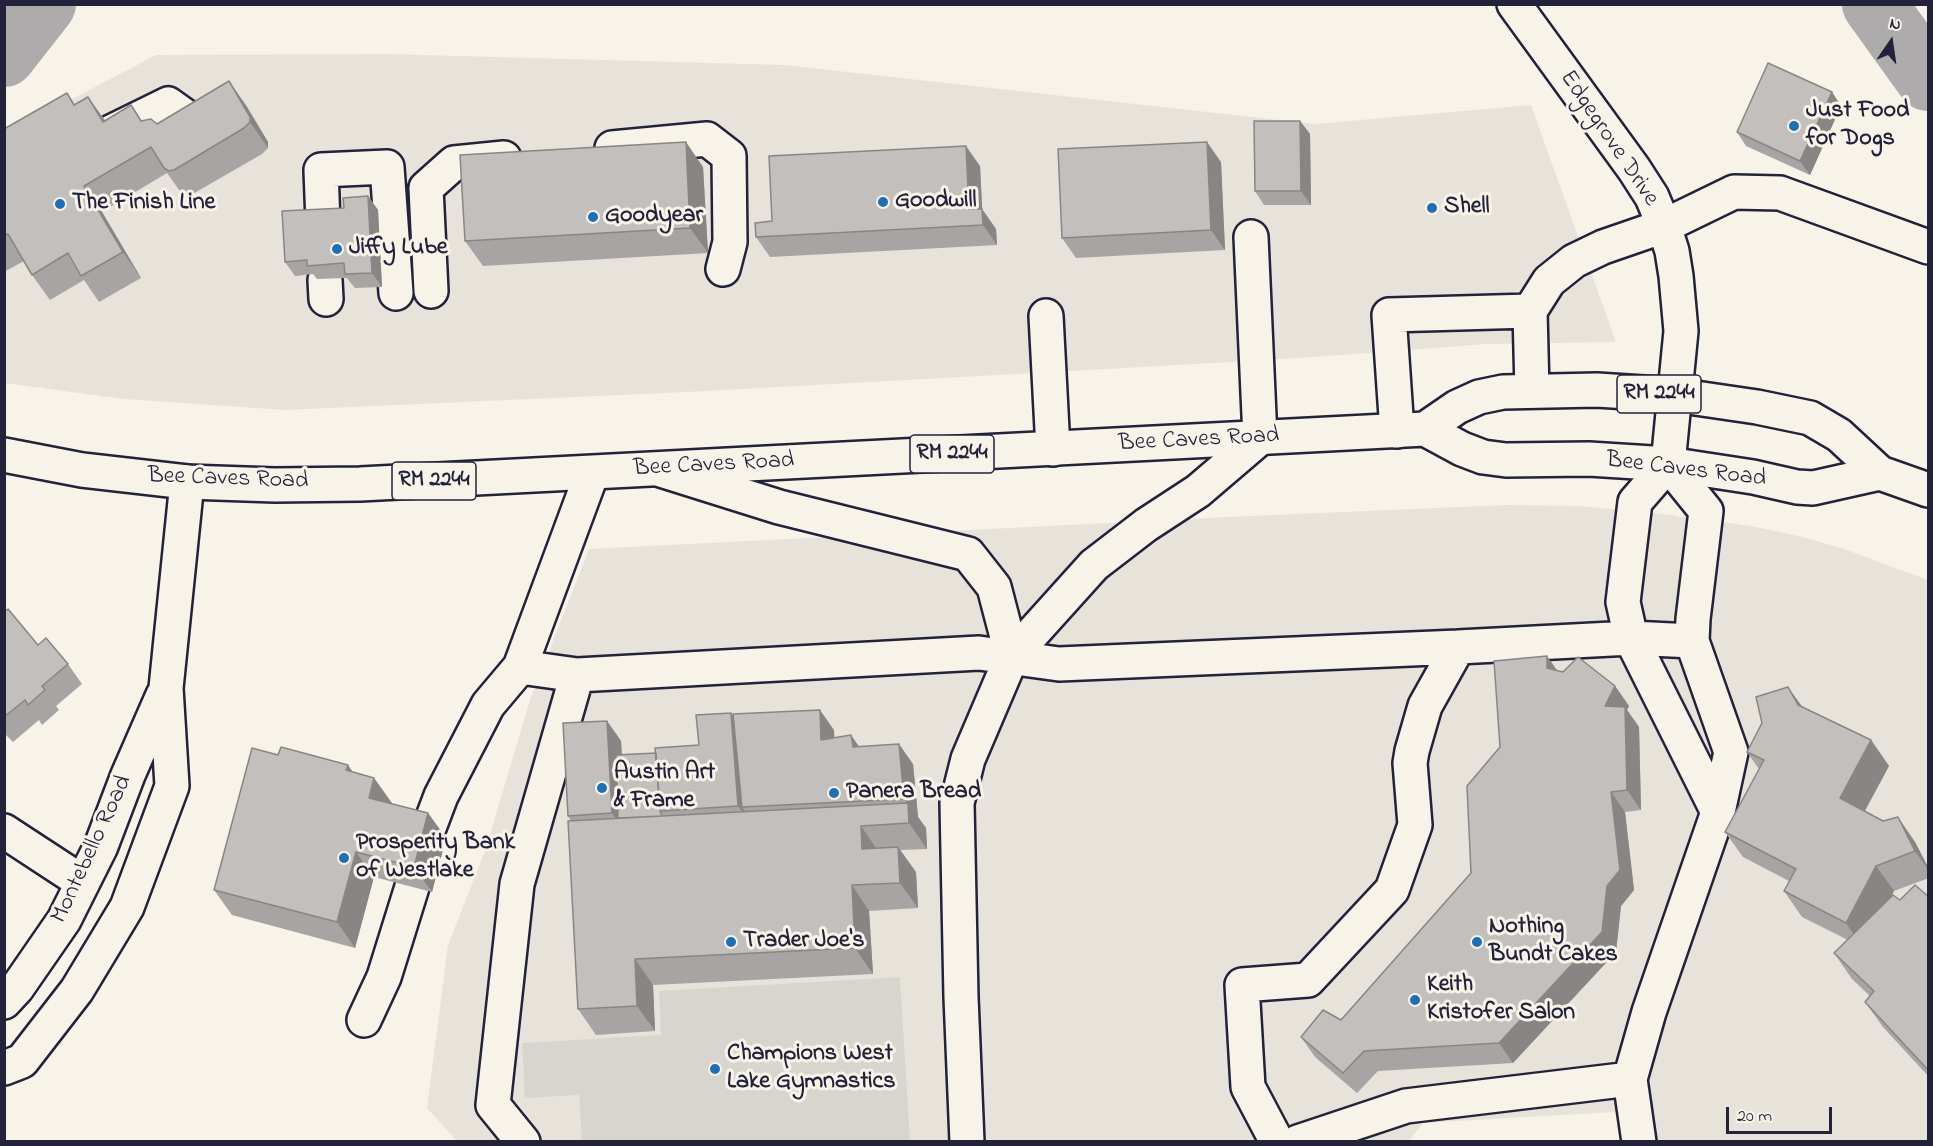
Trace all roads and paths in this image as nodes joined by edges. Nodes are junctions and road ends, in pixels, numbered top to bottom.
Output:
1 (1514, 4) edge
2 (206, 131) edge
3 (111, 132) edge
4 (581, 151) edge
5 (535, 155) edge
6 (323, 223) edge
7 (1664, 226) junction
8 (1251, 237) dead end
9 (1929, 247) edge
10 (723, 269) dead end
11 (431, 291) dead end
12 (396, 293) dead end
13 (1530, 311) junction
14 (1046, 316) dead end
15 (1532, 391) junction
16 (1675, 395) junction
17 (1411, 430) junction
18 (1260, 438) junction
19 (1053, 449) junction
20 (4, 455) edge
21 (1668, 464) junction
22 (659, 469) junction
23 (592, 473) junction
24 (1880, 473) junction
25 (187, 482) junction
26 (1929, 490) edge
27 (1631, 638) junction
28 (1692, 641) junction
29 (1458, 647) junction
30 (1012, 656) junction
31 (520, 668) junction
32 (577, 675) junction
33 (166, 688) junction
34 (1718, 812) junction
35 (4, 831) edge
36 (427, 833) edge
37 (82, 882) junction
38 (412, 887) edge
39 (4, 1002) edge
40 (364, 1020) dead end
41 (4, 1068) edge
42 (1630, 1079) junction
43 (523, 1142) edge
44 (967, 1142) edge
45 (1277, 1142) edge
46 (1298, 1142) edge
47 (1640, 1142) edge

1 - 7 main road, Edgegrove Drive
2 - 3 main road
4 - 10 main road
5 - 11 main road
6 - 12 main road
7 - 9 main road
7 - 13 main road
7 - 16 main road, Edgegrove Drive
8 - 18 main road
13 - 15 main road
13 - 17 main road
14 - 19 main road
15 - 16 main road, RM 2244
15 - 17 main road, RM 2244
16 - 21 main road, Edgegrove Drive
16 - 24 main road, RM 2244
17 - 18 main road, Bee Caves Road / RM 2244
17 - 21 main road, Bee Caves Road
18 - 19 main road, Bee Caves Road / RM 2244
18 - 30 main road
19 - 22 main road, Bee Caves Road / RM 2244
20 - 25 main road, Bee Caves Road / RM 2244
21 - 24 main road, Bee Caves Road
21 - 27 main road
21 - 28 main road
22 - 23 main road, Bee Caves Road / RM 2244
22 - 30 main road
23 - 25 main road, Bee Caves Road / RM 2244
23 - 31 main road
24 - 26 main road, RM 2244
25 - 33 main road, Montebello Road
27 - 28 main road
27 - 29 main road
27 - 34 main road
28 - 34 main road
29 - 30 main road
29 - 45 main road
30 - 32 main road
30 - 44 main road
31 - 32 main road
31 - 36 main road
32 - 43 main road
33 - 37 main road, Montebello Road
33 - 41 main road, Montebello Road
34 - 42 main road
35 - 37 main road
37 - 39 main road, Montebello Road
38 - 40 main road
42 - 46 main road
42 - 47 main road

